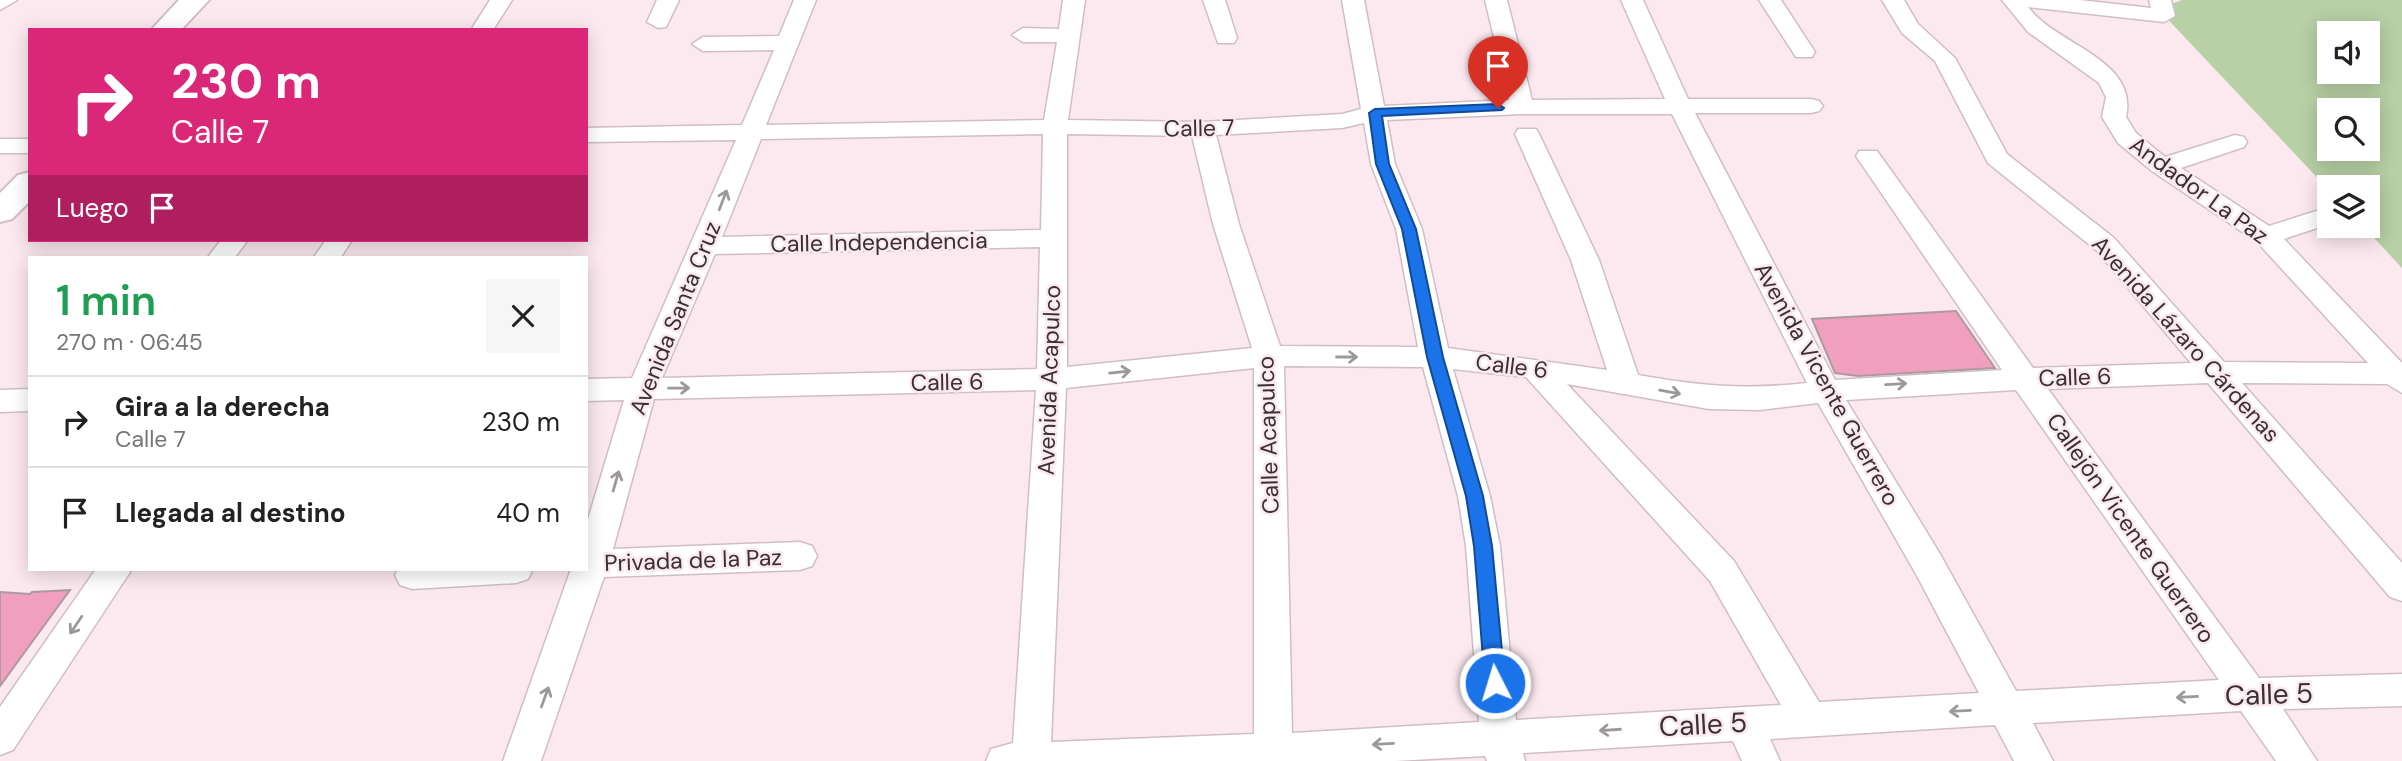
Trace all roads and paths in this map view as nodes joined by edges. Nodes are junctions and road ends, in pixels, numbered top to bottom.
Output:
1 (6, 0) edge
2 (195, 0) edge
3 (208, 0) edge
4 (502, 0) edge
5 (668, 0) edge
6 (805, 0) edge
7 (1074, 0) edge
8 (1214, 0) edge
9 (1353, 0) edge
10 (1496, 0) edge
11 (1632, 0) edge
12 (1770, 0) edge
13 (1893, 0) edge
14 (2012, 0) edge
15 (2024, 0) edge
16 (2160, 0) edge
17 (0, 4) edge
18 (657, 22) dead end
19 (167, 28) edge
20 (181, 28) edge
21 (483, 28) edge
22 (1023, 35) dead end
23 (1071, 36) junction
24 (1226, 38) dead end
25 (786, 43) junction
26 (703, 44) dead end
27 (1804, 52) dead end
28 (1811, 106) dead end
29 (1522, 107) junction
30 (1680, 107) junction
31 (1375, 113) junction
32 (1055, 127) junction
33 (1202, 129) junction
34 (750, 131) junction
35 (1527, 134) dead end
36 (588, 135) edge
37 (2235, 142) dead end
38 (0, 146) edge
39 (28, 146) edge
40 (1868, 156) dead end
41 (2161, 166) junction
42 (28, 168) edge
43 (28, 184) edge
44 (0, 195) edge
45 (0, 212) edge
46 (2317, 219) edge
47 (2266, 236) junction
48 (1052, 238) junction
49 (233, 242) edge
50 (338, 242) edge
51 (705, 246) junction
52 (222, 256) edge
53 (328, 256) edge
54 (1269, 356) junction
55 (1435, 357) junction
56 (1535, 368) junction
57 (2218, 372) junction
58 (2398, 378) edge
59 (1052, 379) junction
60 (2026, 379) junction
61 (1626, 384) junction
62 (642, 389) junction
63 (588, 390) edge
64 (1825, 390) junction
65 (28, 400) edge
66 (0, 401) edge
67 (800, 556) dead end
68 (589, 564) edge
69 (114, 571) edge
70 (481, 571) edge
71 (587, 571) edge
72 (412, 575) dead end
73 (2402, 587) edge
74 (2402, 690) edge
75 (2248, 694) junction
76 (2004, 708) junction
77 (1810, 719) junction
78 (1742, 722) junction
79 (0, 738) edge
80 (1502, 749) edge
81 (1273, 751) junction
82 (1342, 754) edge
83 (1022, 760) edge
84 (522, 761) edge
85 (1761, 761) edge
86 (2034, 761) edge
87 (2298, 761) edge

1 - 17 street
2 - 19 main road
3 - 20 main road
4 - 21 street
5 - 18 street
6 - 25 street, Avenida Santa Cruz
7 - 23 street, Avenida Acapulco
8 - 24 street
9 - 31 street
10 - 29 street
11 - 30 street, Avenida Vicente Guerrero
12 - 27 street
13 - 57 street, Avenida Lázaro Cárdenas
14 - 41 street, Andador La Paz
15 - 16 street
22 - 23 street
23 - 32 street, Avenida Acapulco
25 - 26 street
25 - 34 street, Avenida Santa Cruz
28 - 30 street, Calle 7
29 - 30 street, Calle 7
29 - 31 street, Calle 7
30 - 64 street, Avenida Vicente Guerrero
31 - 33 street, Calle 7
31 - 55 street
32 - 33 street, Calle 7
32 - 34 street, Calle 7
32 - 48 street, Avenida Acapulco
33 - 54 street, Calle Acapulco
34 - 36 street, Calle 7
51 -> 34 street, Avenida Santa Cruz
35 - 61 street
37 - 41 street
38 - 39 street
40 - 60 street, Callejón Vicente Guerrero
41 - 47 street, Andador La Paz
42 - 44 main road
43 - 45 main road
46 - 47 street
47 - 58 street, Andador La Paz
48 - 51 street, Calle Independencia
48 - 59 street, Avenida Acapulco
49 - 52 street
50 - 53 street
51 - 62 street, Avenida Santa Cruz
54 -> 55 street, Calle 6
59 -> 54 street, Calle 6
54 - 81 street, Calle Acapulco
55 - 56 street, Calle 6
55 - 80 street
56 - 61 street, Calle 6
56 - 77 street
57 - 58 street, Calle 6
57 - 60 street, Calle 6
57 - 73 street, Avenida Lázaro Cárdenas
62 -> 59 street, Calle 6
59 - 83 street, Avenida Acapulco
64 -> 60 street, Calle 6
60 - 75 street, Callejón Vicente Guerrero
61 -> 64 street, Calle 6
62 - 63 street, Calle 6
68 -> 62 street, Avenida Santa Cruz
64 - 76 street, Avenida Vicente Guerrero
65 - 66 street
67 - 68 street, Privada de la Paz
69 -> 79 street
70 - 72 street
84 -> 71 street, Avenida Santa Cruz
74 - 75 street, Calle 5
75 -> 76 street, Calle 5
75 - 87 street, Callejón Vicente Guerrero
76 -> 77 street, Calle 5
76 - 86 street, Avenida Vicente Guerrero
77 - 78 street, Calle 5
78 -> 80 street, Calle 5
78 - 85 street
80 -> 82 street, Calle 5
81 - 82 street, Calle 5
81 - 83 street, Calle 5

